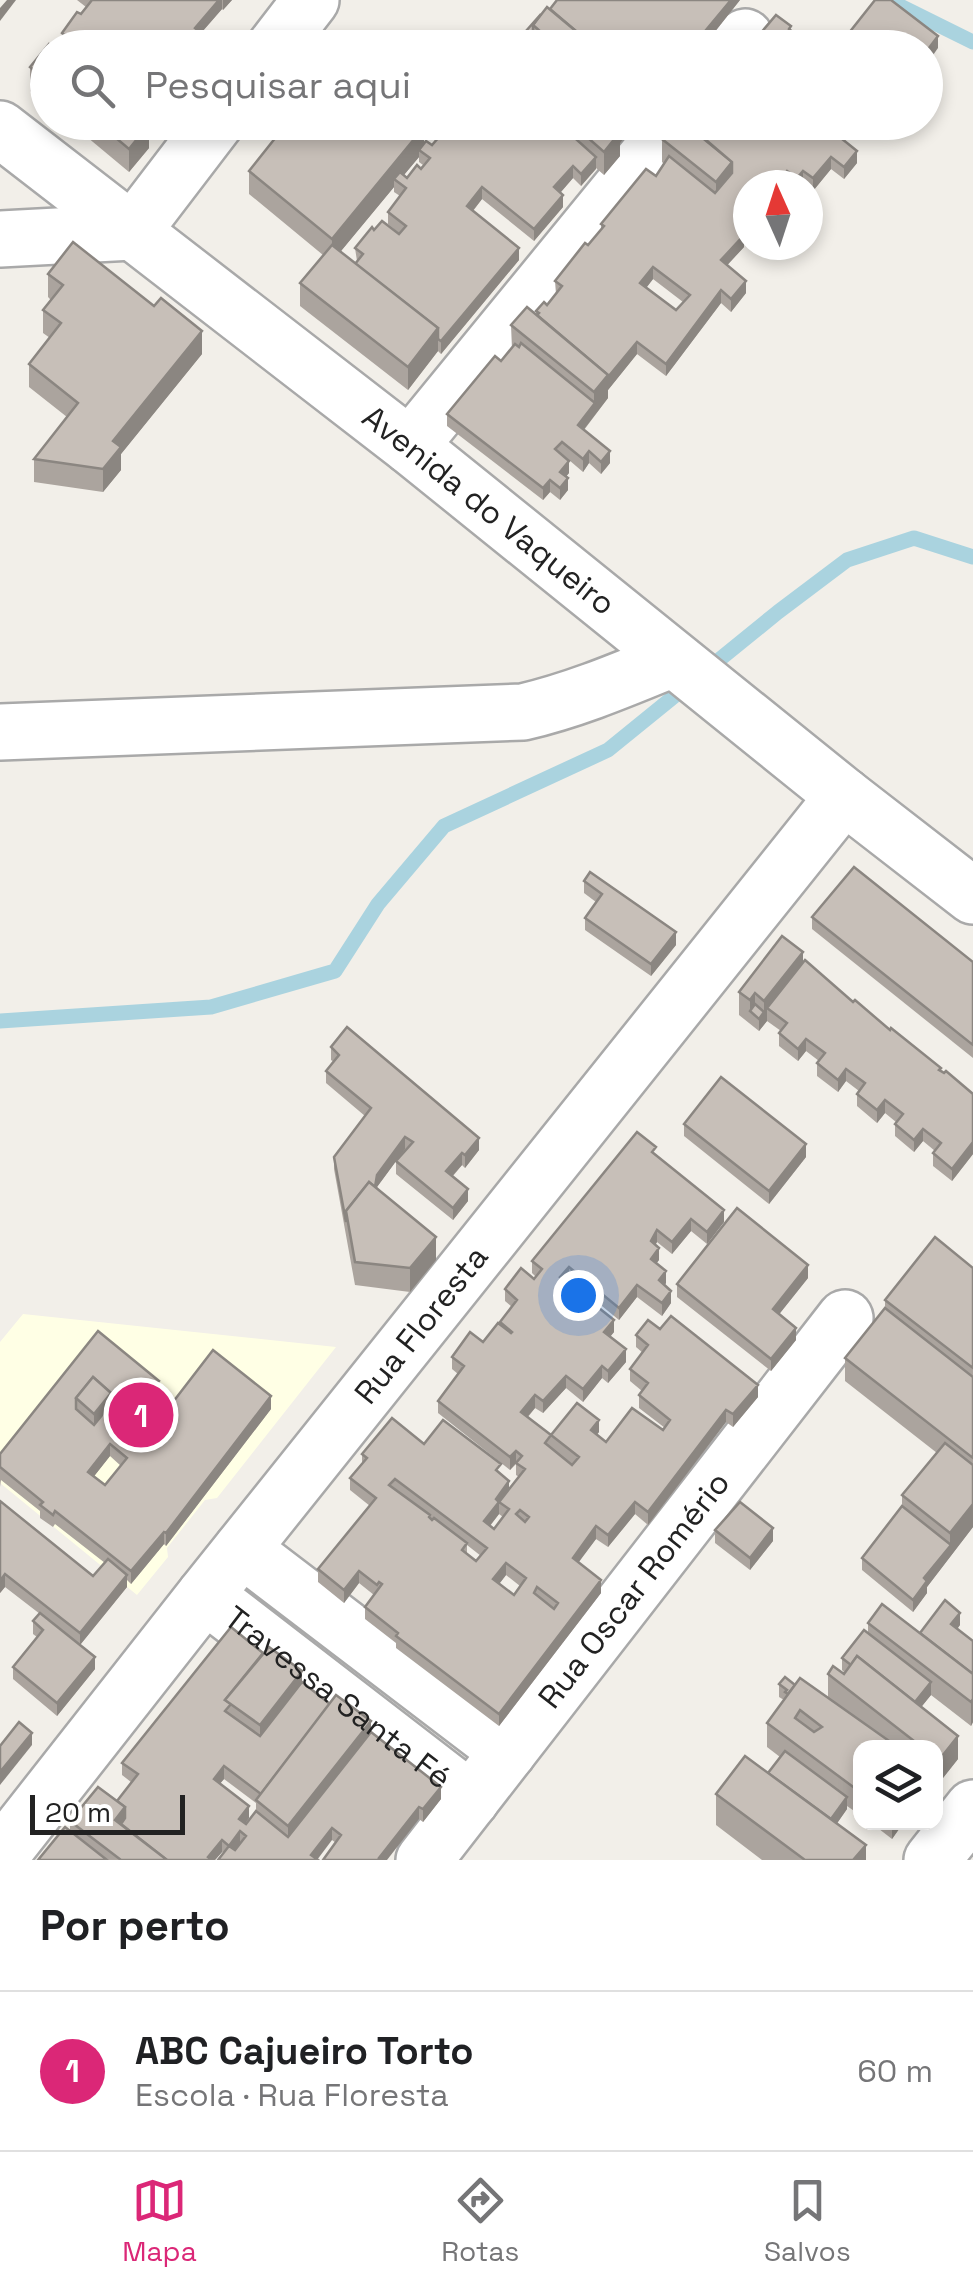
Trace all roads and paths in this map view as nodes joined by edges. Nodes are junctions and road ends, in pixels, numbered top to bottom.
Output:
1 (311, 0) edge
2 (288, 30) edge
3 (0, 129) edge
4 (202, 140) edge
5 (660, 140) edge
6 (132, 232) junction
7 (0, 239) edge
8 (410, 446) junction
9 (675, 660) junction
10 (0, 732) edge
11 (844, 796) junction
12 (973, 896) edge
13 (845, 1318) dead end
14 (242, 1549) junction
15 (205, 1594) junction
16 (508, 1752) junction
17 (471, 1800) junction
18 (973, 1808) edge
19 (0, 1856) edge
20 (424, 1860) edge
21 (932, 1860) edge

1 - 2 street
3 - 6 street, Avenida do Vaqueiro
4 - 6 street
5 - 8 street
6 - 7 street
6 - 8 street, Avenida do Vaqueiro
8 - 9 street, Avenida do Vaqueiro
9 - 10 street
9 - 11 street, Avenida do Vaqueiro
11 - 12 street, Avenida do Vaqueiro
11 - 14 street, Rua Floresta
13 - 16 street, Rua Oscar Romério
14 - 15 street, Rua Floresta
14 - 16 street, Travessa Santa Fé
15 - 17 street, Travessa Santa Fé
15 - 19 street, Rua Floresta
16 - 17 street, Rua Oscar Romério
17 - 20 street, Rua Oscar Romério
18 - 21 street

